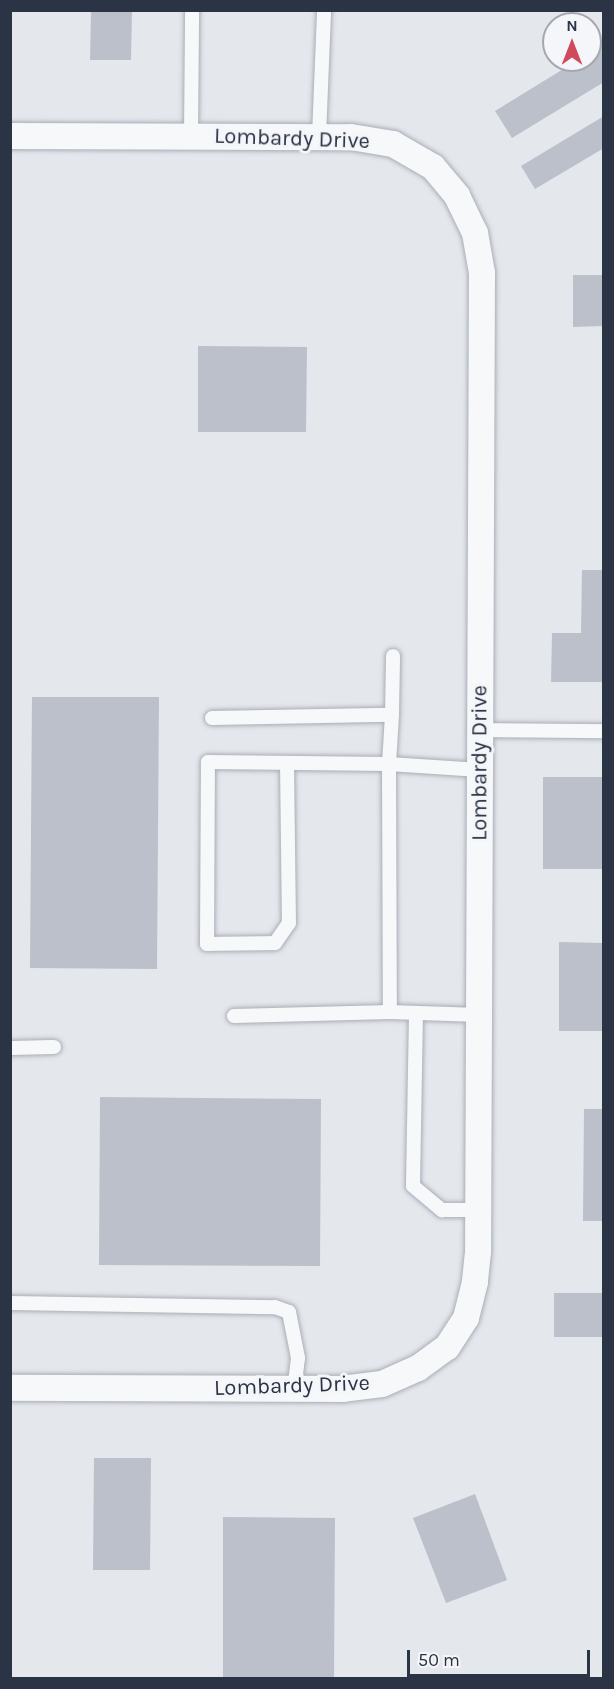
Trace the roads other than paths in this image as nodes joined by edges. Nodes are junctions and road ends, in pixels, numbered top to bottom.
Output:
1 (192, 10) edge
2 (324, 10) edge
3 (10, 136) edge
4 (191, 137) junction
5 (319, 137) junction
6 (393, 656) dead end
7 (392, 715) junction
8 (212, 718) dead end
9 (480, 730) junction
10 (603, 731) edge
11 (287, 763) junction
12 (389, 764) junction
13 (480, 770) junction
14 (390, 1012) junction
15 (416, 1013) junction
16 (479, 1015) junction
17 (234, 1016) dead end
18 (54, 1047) dead end
19 (10, 1048) edge
20 (478, 1210) junction
21 (10, 1303) edge
22 (10, 1388) edge
23 (294, 1389) junction

1 - 4 lane
2 - 5 lane
3 - 4 street, Lombardy Drive
4 - 5 street, Lombardy Drive
5 - 9 street, Lombardy Drive
6 - 7 lane
7 - 8 lane
7 - 12 lane
9 - 10 lane
9 - 13 street, Lombardy Drive
11 - 11 lane
11 - 12 lane
12 - 13 lane
12 - 14 lane
13 - 16 street, Lombardy Drive
14 - 15 lane
14 - 17 lane
15 - 16 lane
15 - 20 lane
16 - 20 street, Lombardy Drive
18 - 19 lane
20 - 23 street, Lombardy Drive
21 - 23 lane
22 - 23 street, Lombardy Drive

